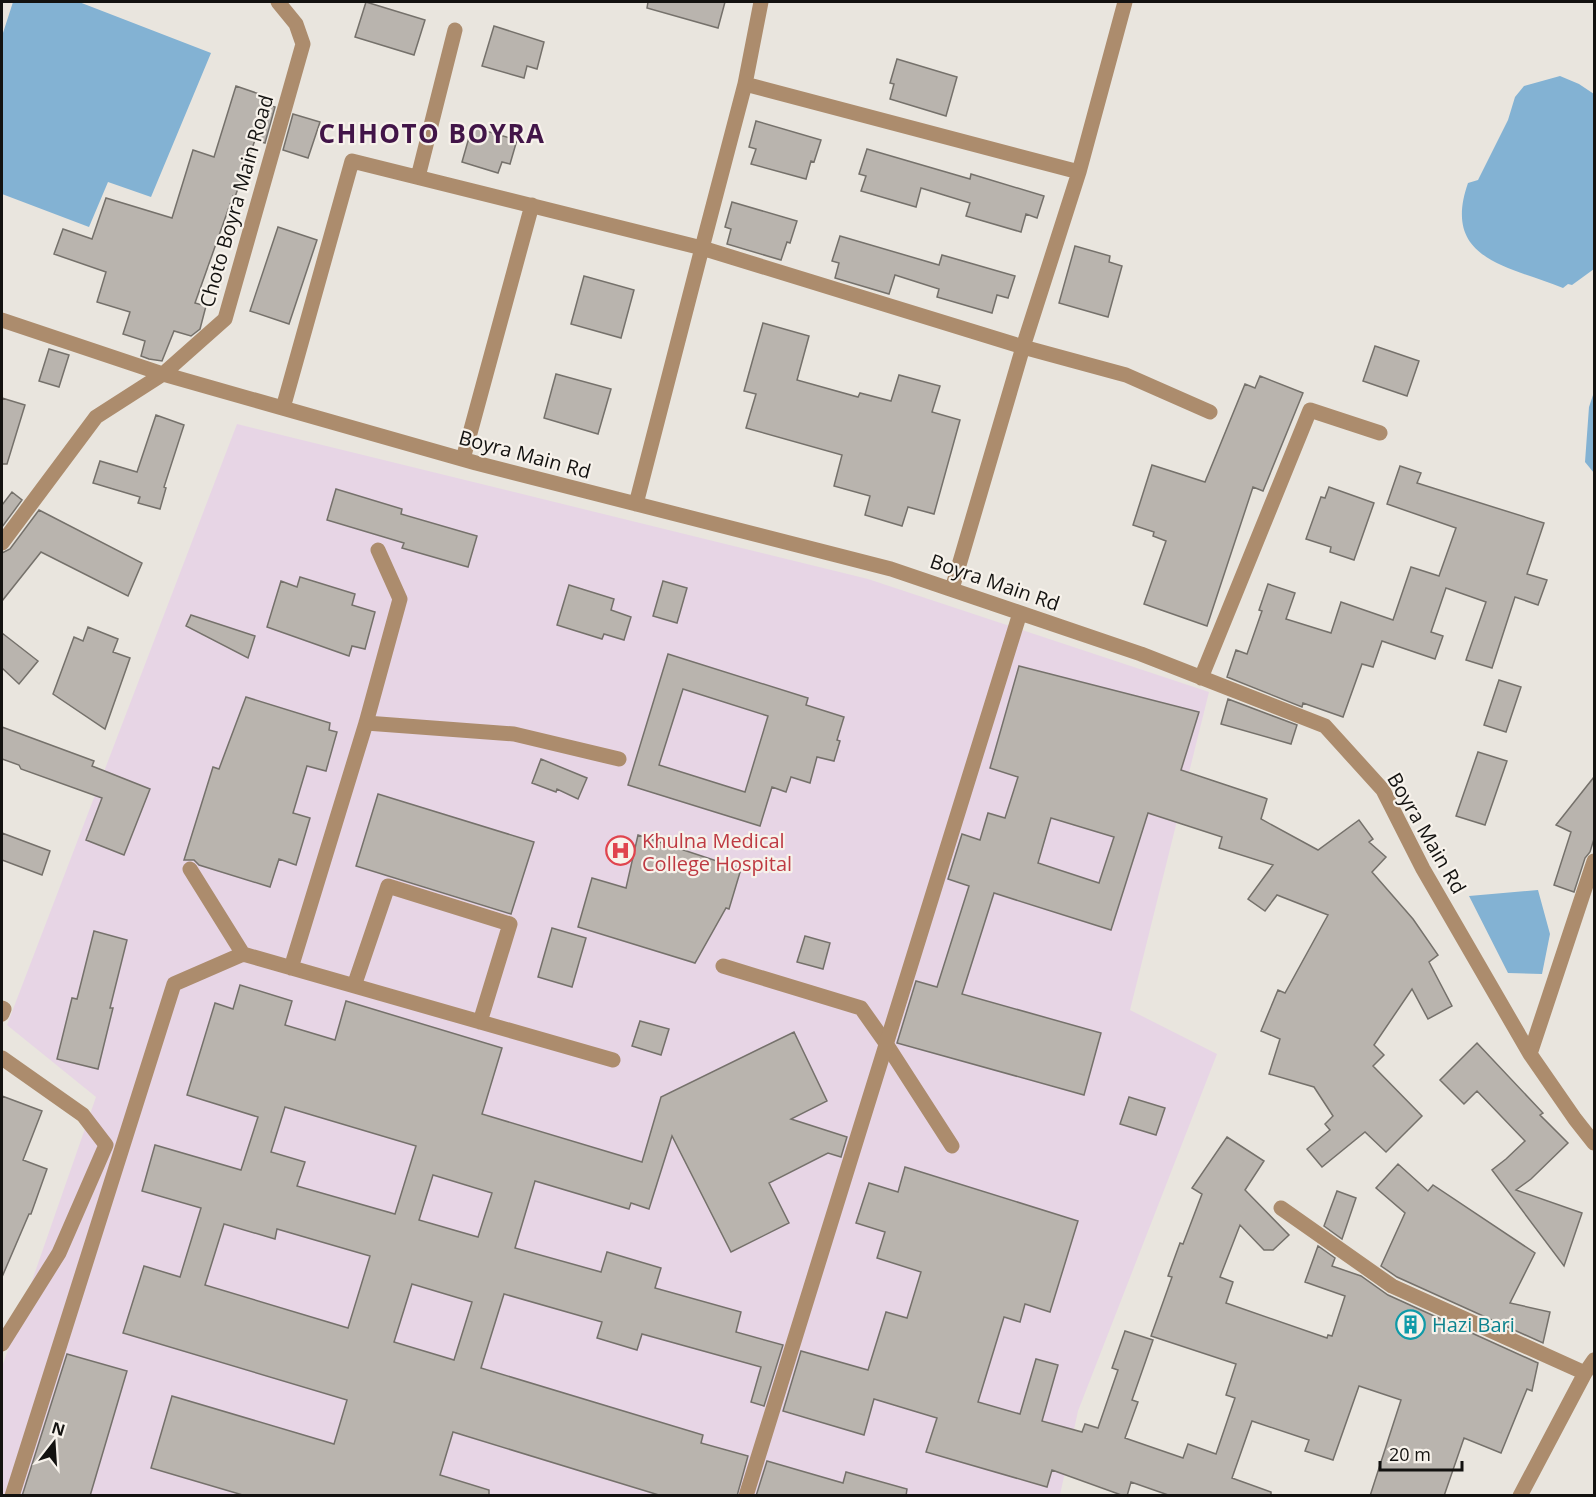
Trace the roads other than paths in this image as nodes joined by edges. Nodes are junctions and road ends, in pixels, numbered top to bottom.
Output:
1 (278, 2) edge
2 (761, 2) edge
3 (1125, 2) edge
4 (455, 30) dead end
5 (744, 84) junction
6 (1079, 172) junction
7 (418, 177) junction
8 (532, 206) junction
9 (702, 248) junction
10 (2, 320) edge
11 (1023, 347) junction
12 (163, 374) junction
13 (283, 408) junction
14 (1210, 412) dead end
15 (1380, 433) dead end
16 (464, 459) junction
17 (636, 504) junction
18 (2, 543) edge
19 (378, 550) dead end
20 (952, 589) junction
21 (1020, 613) junction
22 (1201, 678) junction
23 (366, 723) junction
24 (619, 759) dead end
25 (1594, 861) edge
26 (190, 869) dead end
27 (243, 954) junction
28 (723, 966) dead end
29 (291, 968) junction
30 (354, 986) junction
31 (2, 1008) edge
32 (2, 1014) edge
33 (480, 1022) junction
34 (885, 1042) junction
35 (1530, 1054) junction
36 (2, 1058) edge
37 (613, 1060) dead end
38 (1594, 1143) edge
39 (952, 1146) dead end
40 (1281, 1208) dead end
41 (2, 1344) edge
42 (1594, 1360) edge
43 (1586, 1373) junction
44 (12, 1496) edge
45 (746, 1496) edge
46 (1520, 1496) edge

1 - 12 street, Choto Boyra Main Road
2 - 5 street
3 - 6 street
4 - 7 street
5 - 6 street
5 - 9 street
6 - 11 street
7 - 8 street
7 - 13 street
8 - 9 street
8 - 16 street
9 - 11 street
9 - 17 street
10 - 12 street, Boyra Main Rd
11 - 14 street
11 - 20 street
12 - 13 street, Boyra Main Rd
12 - 18 street, Choto Boyra Main Road
13 - 16 street, Boyra Main Rd
15 - 22 street
16 - 17 street, Boyra Main Rd
17 - 20 street, Boyra Main Rd
19 - 23 street
20 - 21 street, Boyra Main Rd
21 - 22 street, Boyra Main Rd
21 - 34 street
22 - 35 street, Boyra Main Rd
23 - 24 street
23 - 29 street
25 - 35 street
26 - 27 street
27 - 29 street
27 - 44 street
28 - 34 street
29 - 30 street
30 - 33 street
30 - 33 street
31 - 32 street
33 - 37 street
34 - 39 street
34 - 45 street
35 - 38 street, Boyra Main Rd
36 - 41 street
40 - 43 street
42 - 43 street
43 - 46 street

